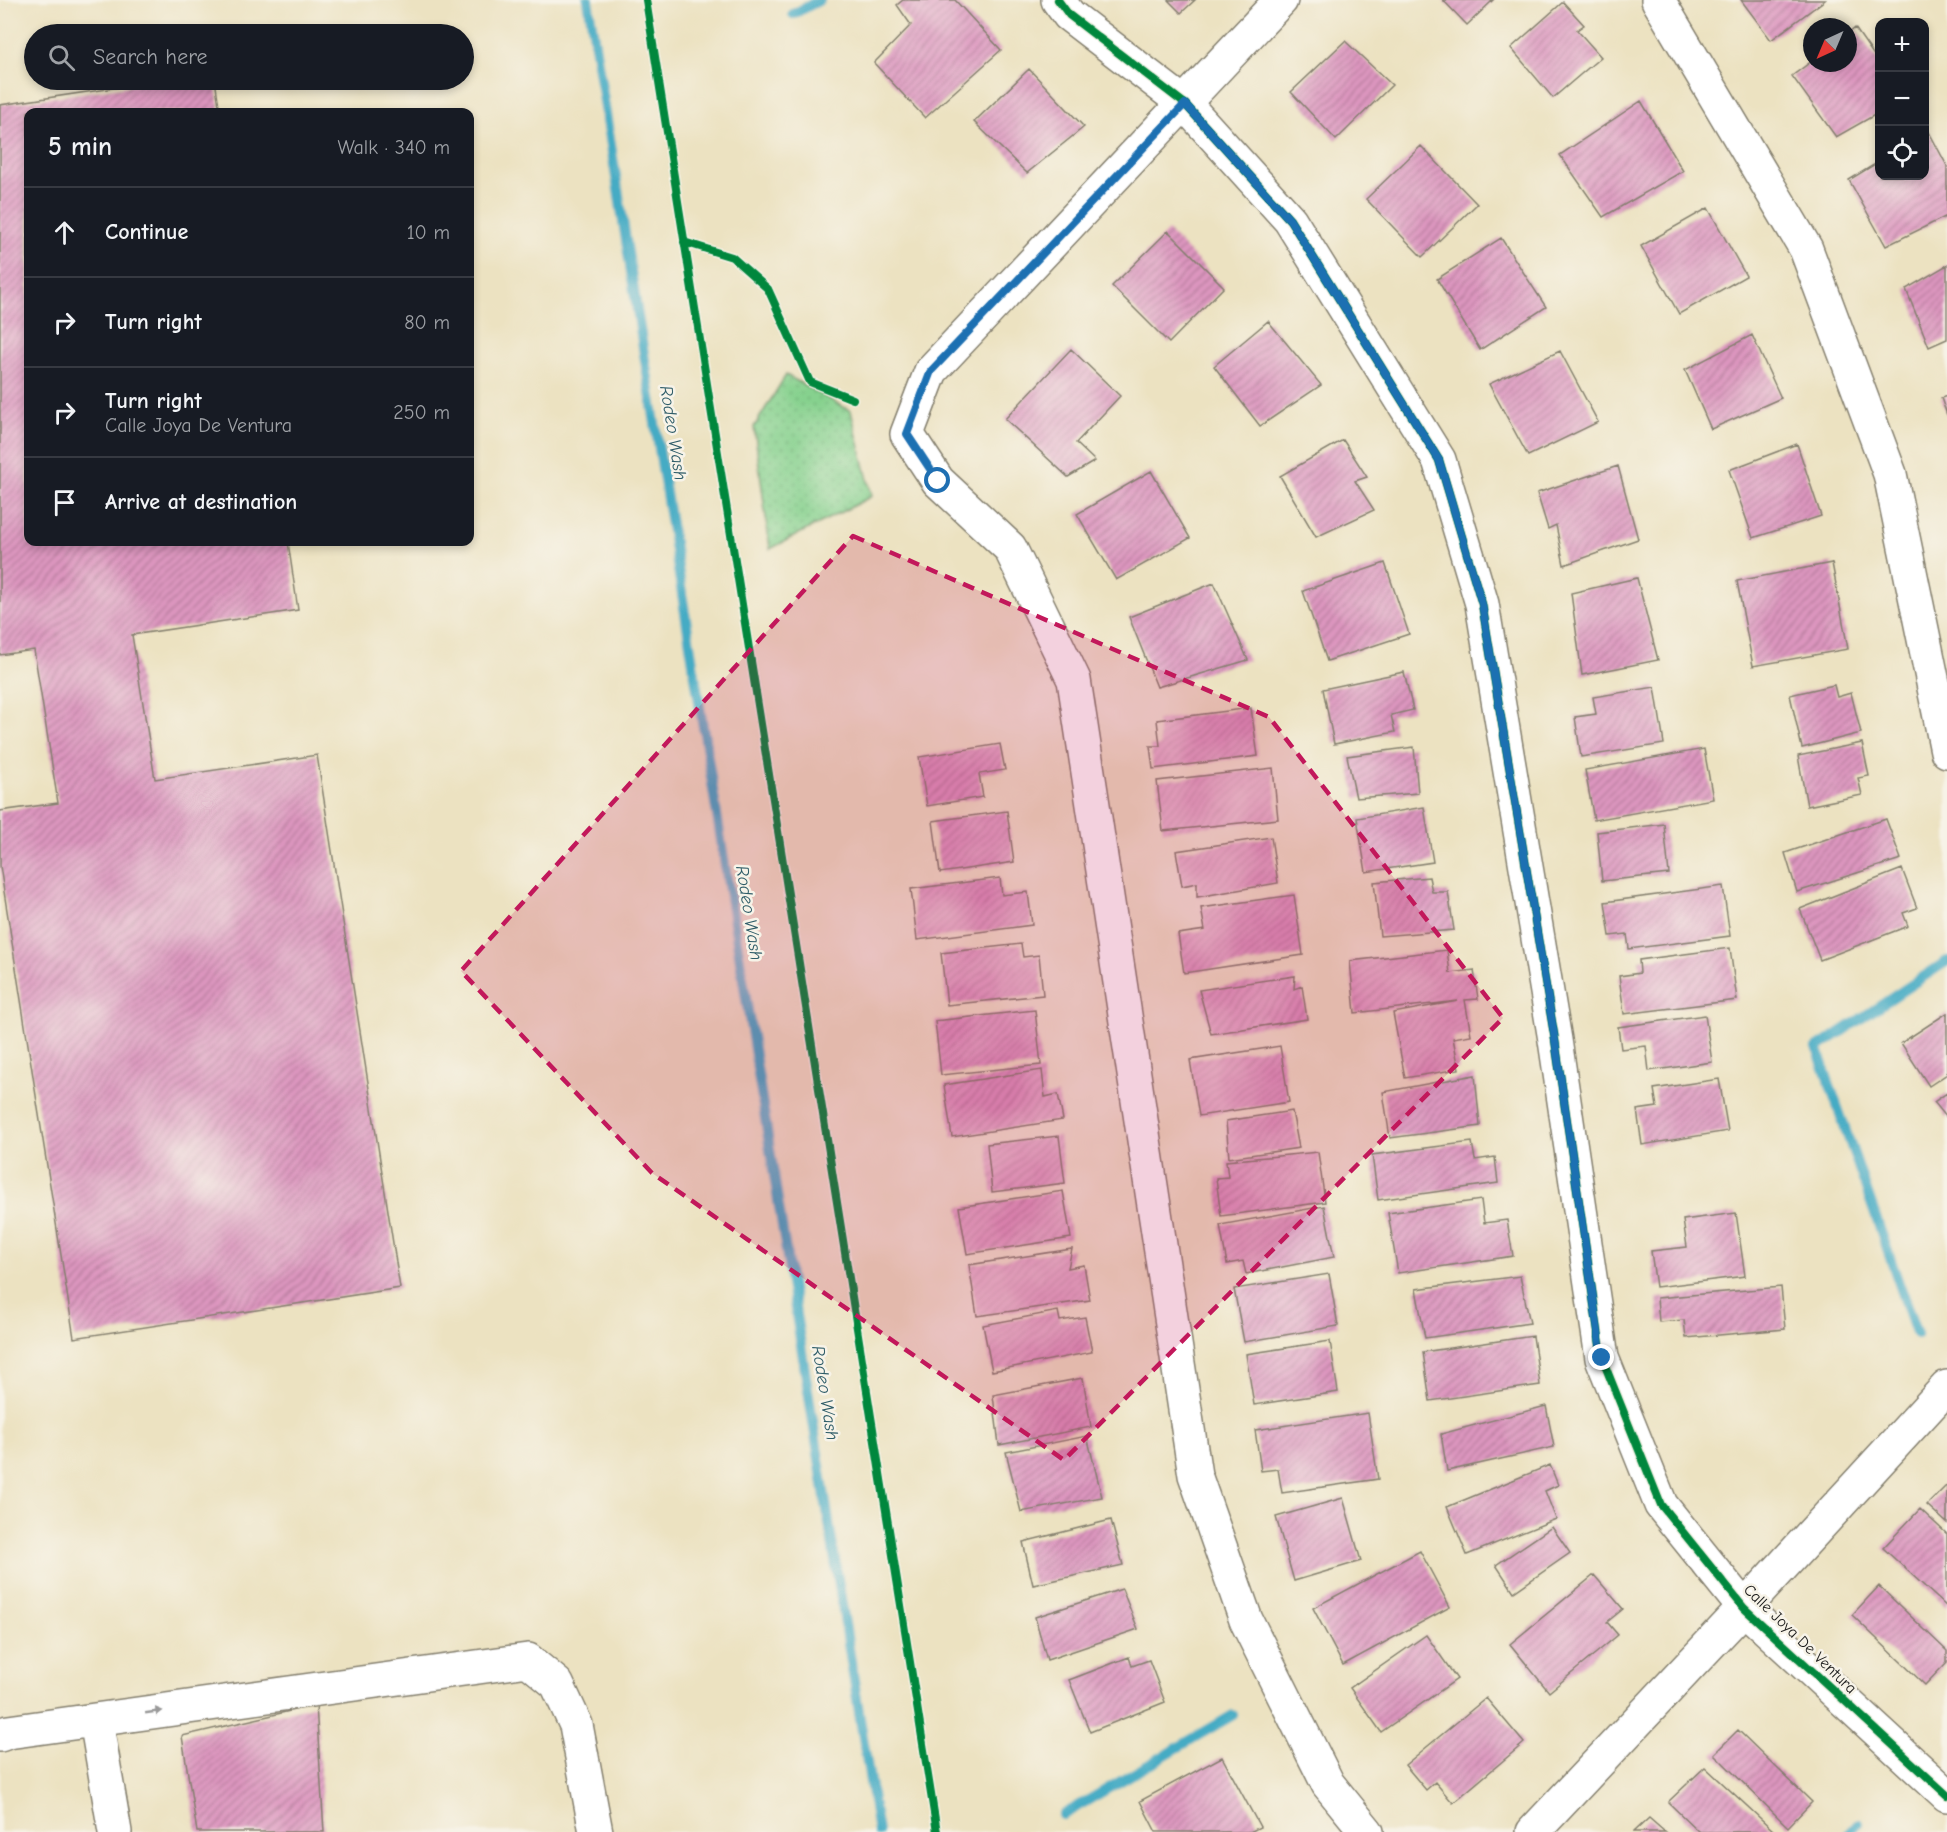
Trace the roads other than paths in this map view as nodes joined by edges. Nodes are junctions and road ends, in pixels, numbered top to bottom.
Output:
1 (1058, 0) edge
2 (1281, 0) edge
3 (1658, 0) edge
4 (1185, 104) junction
5 (1947, 751) edge
6 (1947, 1387) edge
7 (1744, 1608) junction
8 (96, 1720) junction
9 (0, 1735) edge
10 (1947, 1795) edge
11 (115, 1832) edge
12 (596, 1832) edge
13 (1367, 1832) edge
14 (1533, 1832) edge

1 - 4 street, Calle Joya De Ventura
2 - 4 street
3 - 5 street
4 - 7 street, Calle Joya De Ventura
4 - 13 street
6 - 7 street
7 - 10 street, Calle Joya De Ventura
7 - 14 street
8 - 9 street
8 - 11 street
8 -> 12 street

